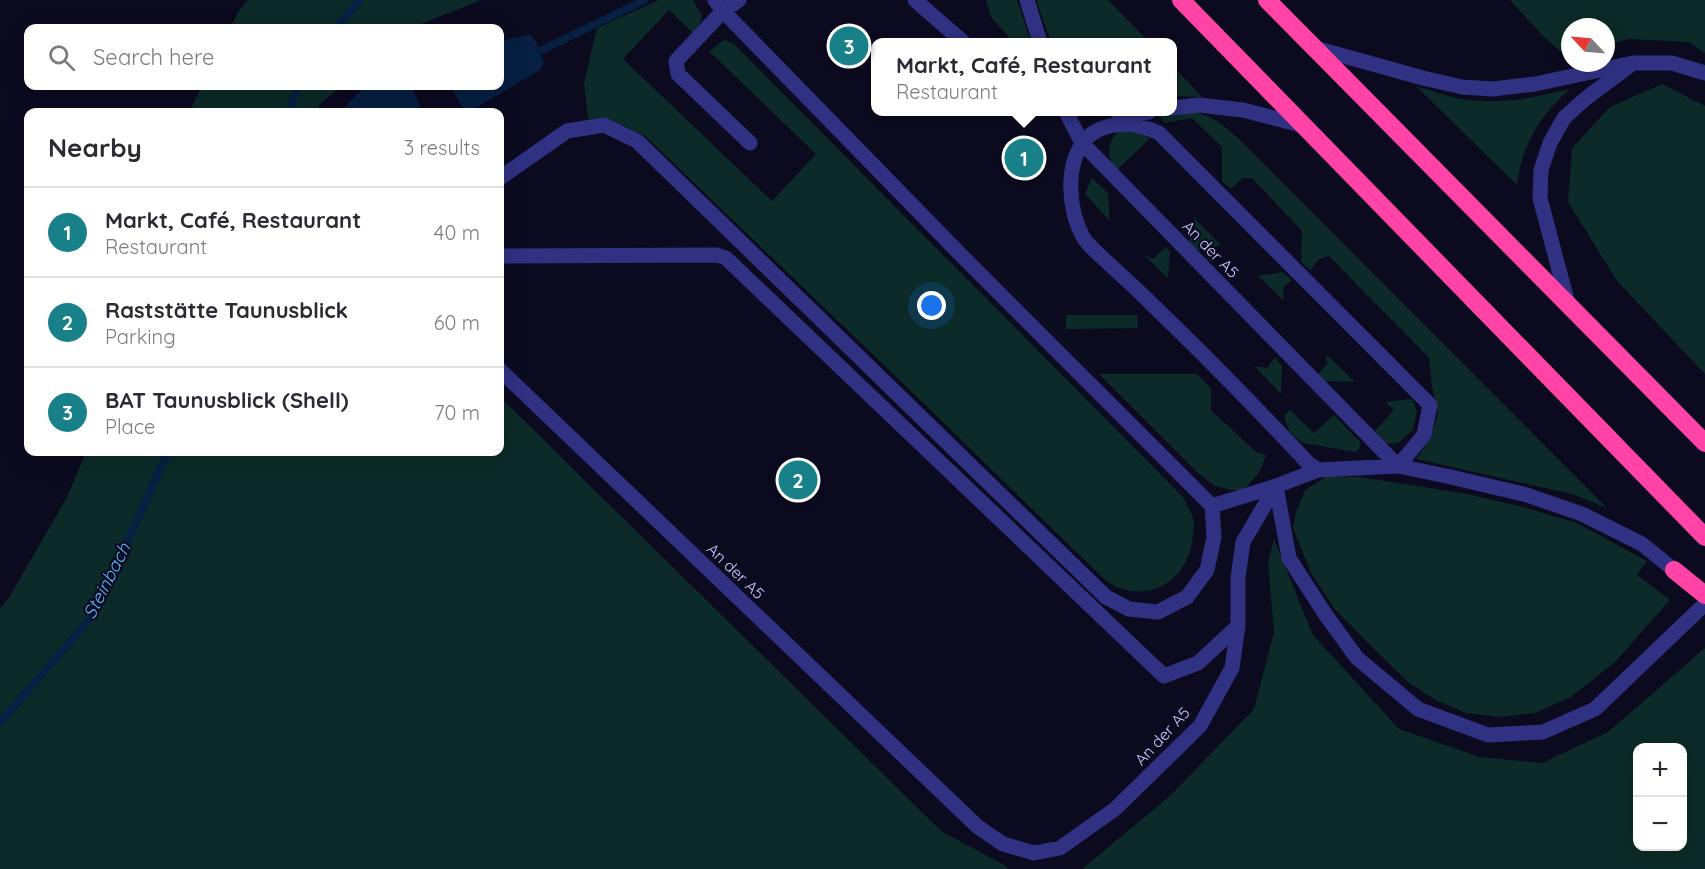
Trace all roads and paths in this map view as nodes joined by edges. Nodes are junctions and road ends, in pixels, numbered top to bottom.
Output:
1 (739, 0) edge
2 (1027, 0) edge
3 (1181, 0) edge
4 (1268, 0) edge
5 (921, 2) edge
6 (719, 6) edge
7 (959, 38) edge
8 (1039, 38) edge
9 (1315, 48) junction
10 (1633, 63) junction
11 (1705, 73) edge
12 (1177, 108) edge
13 (1068, 116) edge
14 (1129, 116) edge
15 (1107, 126) junction
16 (1306, 126) junction
17 (750, 143) dead end
18 (1082, 143) junction
19 (504, 175) edge
20 (504, 256) edge
21 (1568, 304) junction
22 (504, 374) edge
23 (1705, 443) edge
24 (1398, 466) junction
25 (1318, 470) junction
26 (1276, 486) junction
27 (1212, 506) junction
28 (1705, 537) edge
29 (1674, 570) joint
30 (1705, 595) edge
31 (1705, 604) edge
32 (1238, 626) junction

1 - 6 lane
2 - 8 lane
3 - 16 highway
4 - 9 highway
5 - 7 lane
6 - 17 lane
6 - 27 lane
9 - 10 lane
9 - 21 highway
10 - 11 lane
10 - 21 lane
12 - 16 lane
13 - 18 lane, An der A5
14 - 15 lane
15 - 18 lane
15 - 24 lane
16 - 28 highway
18 - 24 lane, An der A5
18 - 25 lane
19 - 27 lane
20 - 32 lane
21 - 23 highway
22 - 32 lane, An der A5
24 - 25 lane
24 - 29 lane
25 - 26 lane
26 - 27 lane
26 - 31 lane
26 - 32 lane, An der A5
29 - 30 highway

